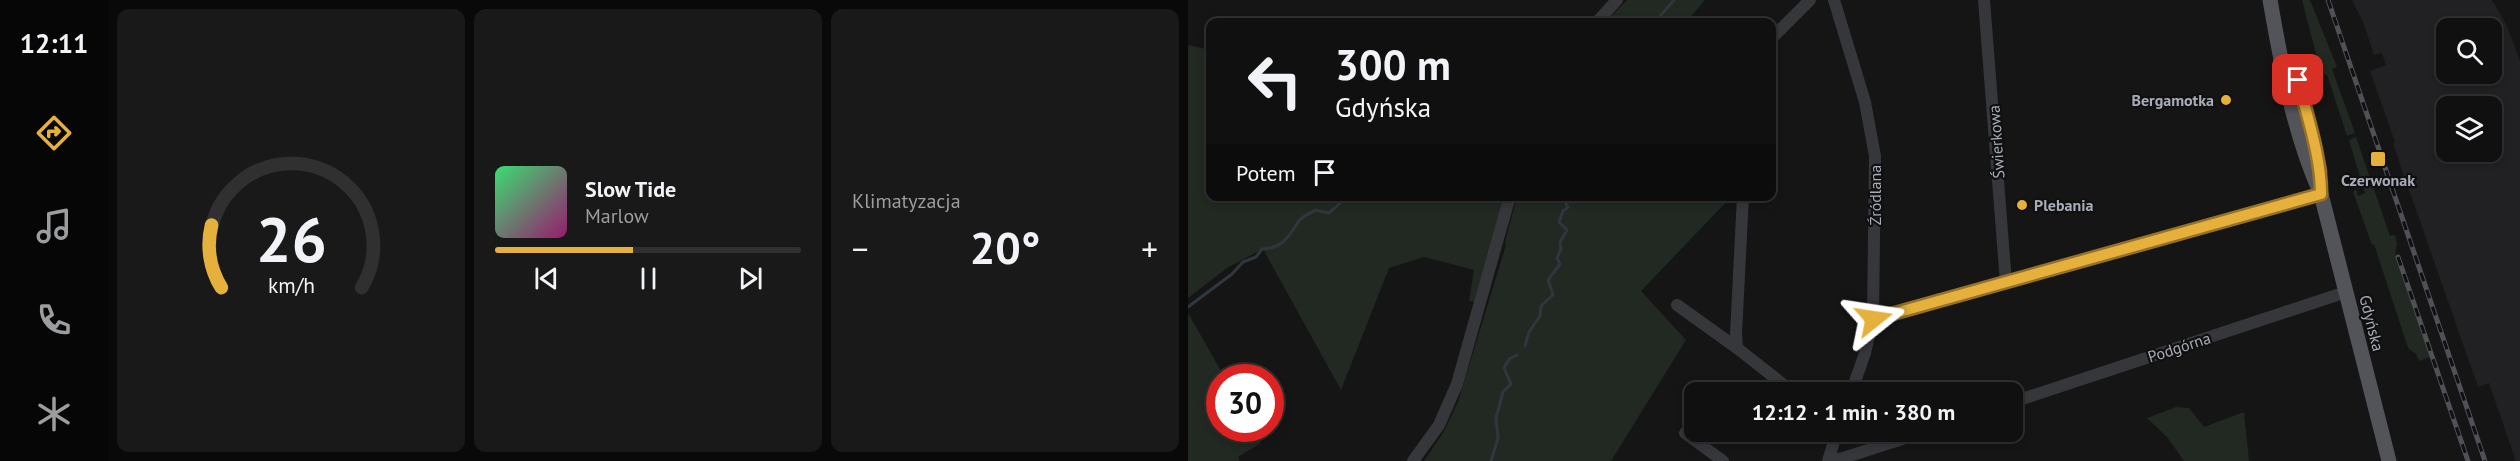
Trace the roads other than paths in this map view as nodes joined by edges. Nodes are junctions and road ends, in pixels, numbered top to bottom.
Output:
1 (1617, 0) edge
2 (1810, 0) edge
3 (1834, 0) edge
4 (1984, 0) edge
5 (2271, 1) edge
6 (1600, 18) edge
7 (1776, 34) edge
8 (2321, 194) junction
9 (1509, 201) edge
10 (1743, 201) edge
11 (2006, 284) junction
12 (2346, 292) junction
13 (1677, 305) dead end
14 (1874, 319) junction
15 (1737, 348) junction
16 (1780, 382) edge
17 (1855, 382) edge
18 (2023, 399) edge
19 (1697, 442) edge
20 (1834, 442) edge
21 (1893, 442) edge
22 (1828, 460) edge
23 (1413, 461) edge
24 (1723, 461) edge
25 (2389, 461) edge

1 - 6 street
2 - 7 street
3 - 14 street, Źródlana
4 - 11 street, Świerkowa
5 - 8 main road, Gdyńska
8 - 11 street
8 - 12 main road, Gdyńska
9 - 23 street
10 - 15 street
11 - 14 street
12 - 18 street, Podgórna
12 - 25 main road, Gdyńska
13 - 15 street
14 - 17 street, Źródlana
15 - 16 street
19 - 24 street
20 - 22 street
21 - 22 street

